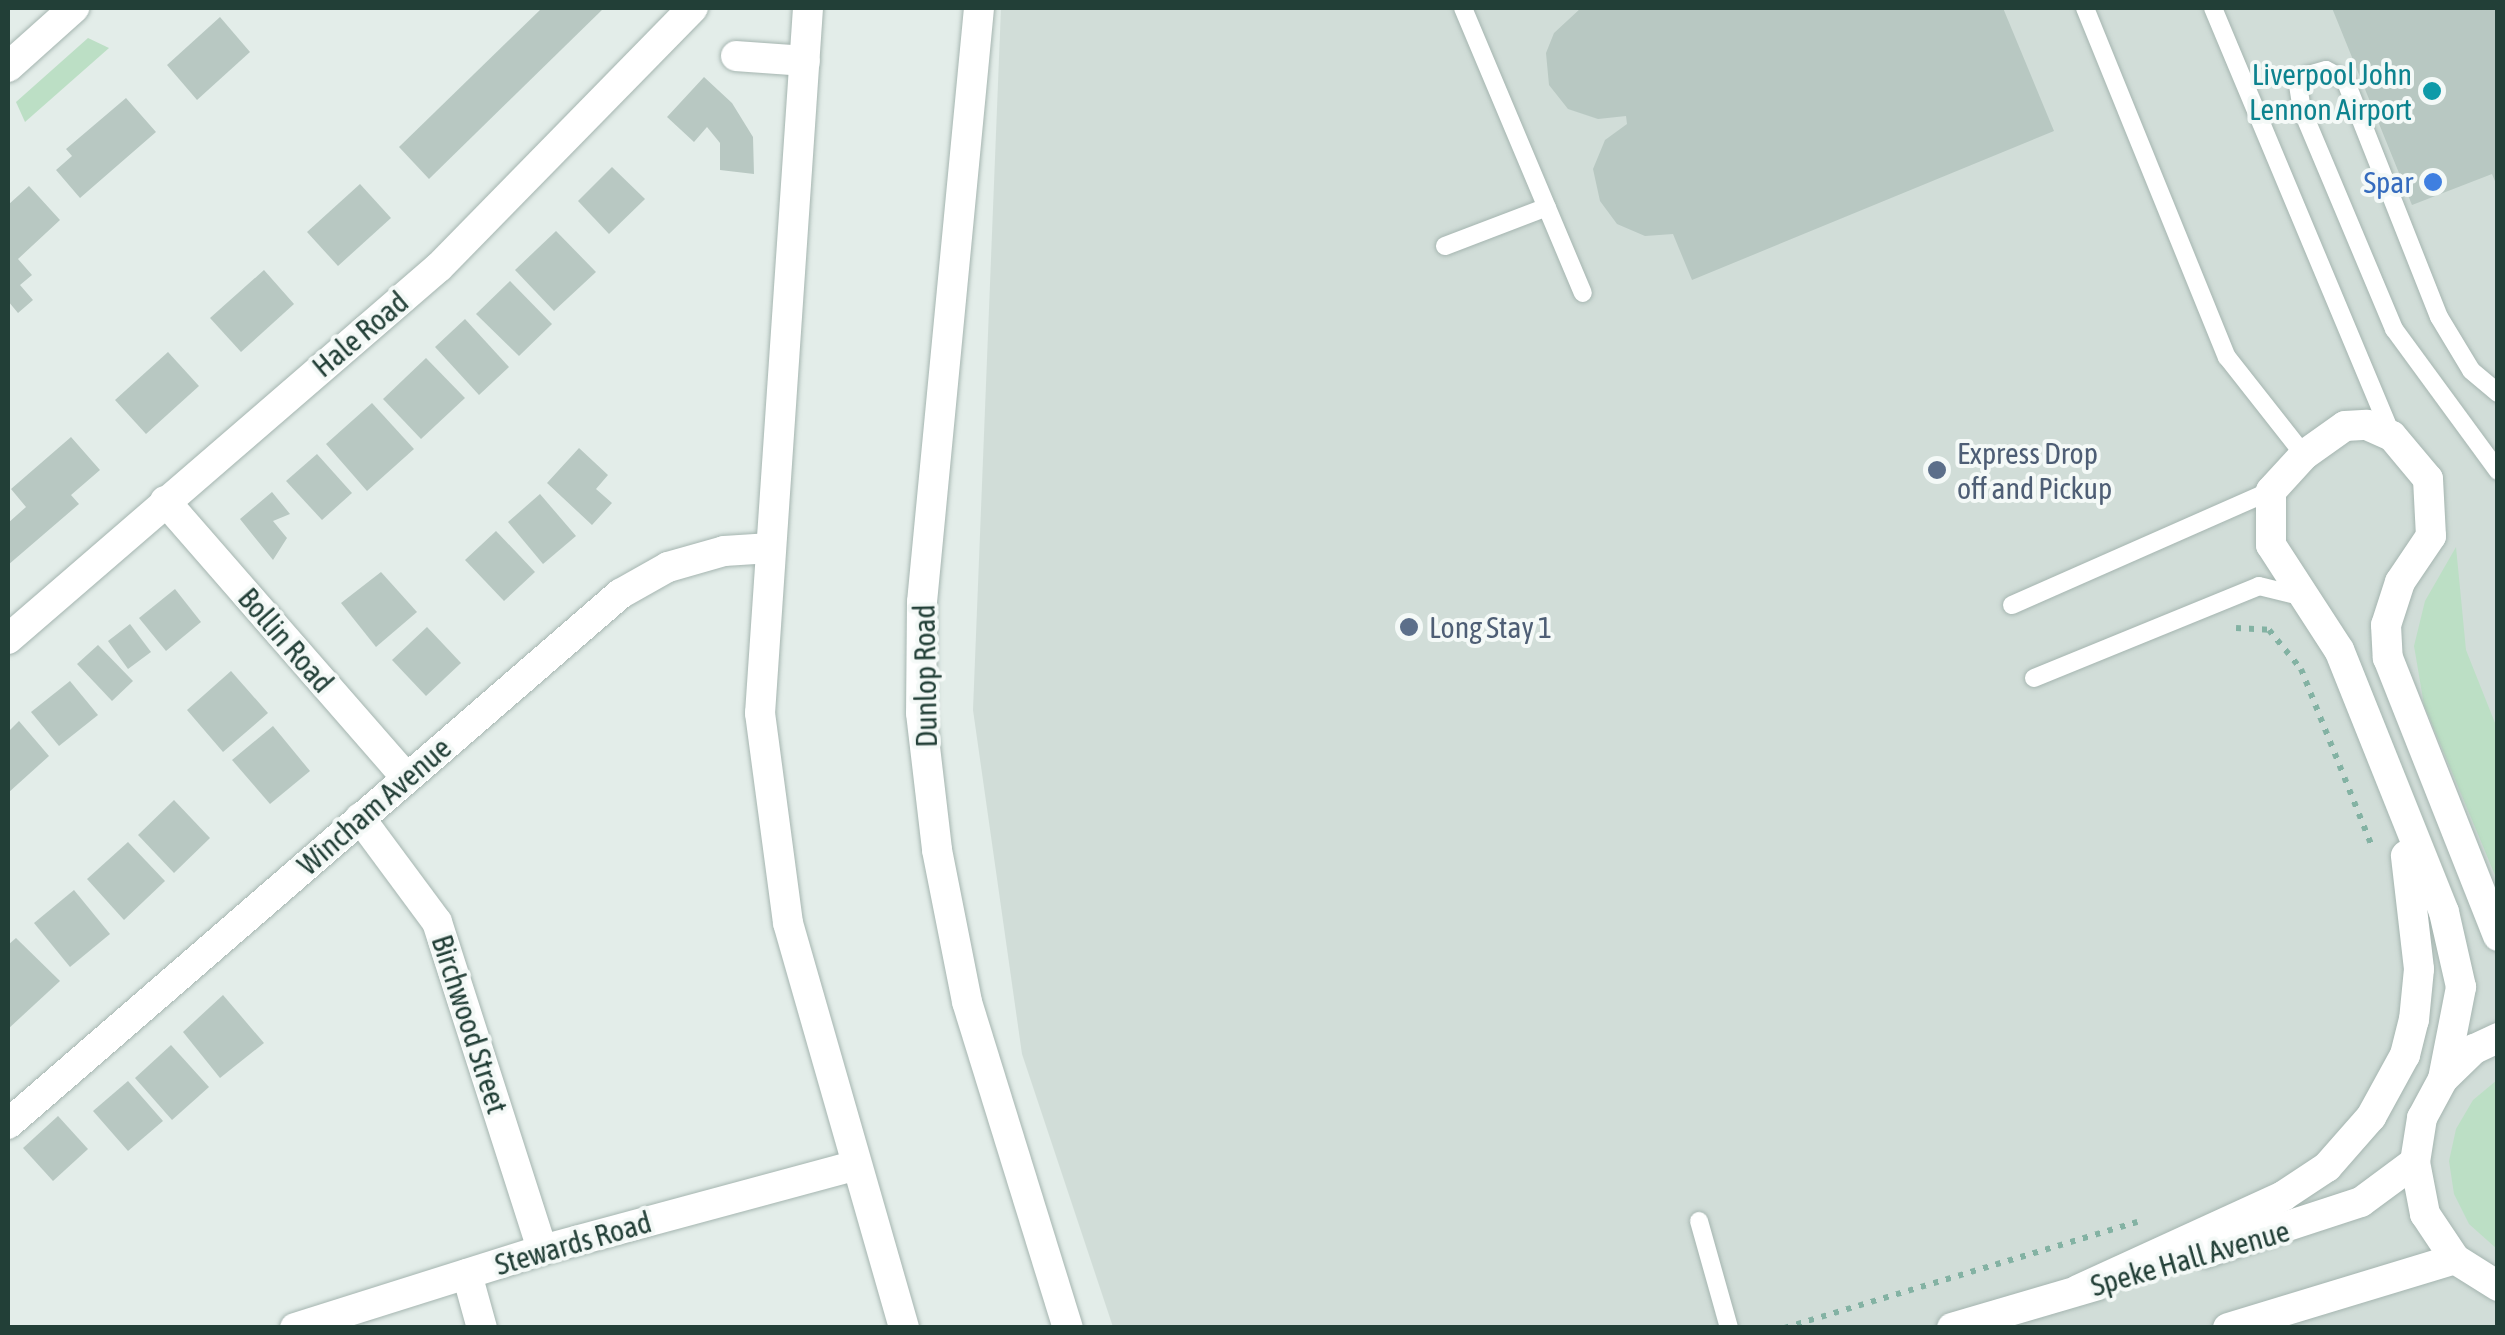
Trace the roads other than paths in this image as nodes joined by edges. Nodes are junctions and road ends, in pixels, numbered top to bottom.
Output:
1 (74, 8) edge
2 (693, 8) edge
3 (808, 8) edge
4 (979, 8) edge
5 (1463, 8) edge
6 (2086, 8) edge
7 (2213, 8) edge
8 (736, 56) dead end
9 (804, 62) junction
10 (8, 66) edge
11 (1547, 207) junction
12 (1446, 246) dead end
13 (1583, 293) dead end
14 (2498, 393) edge
15 (2392, 436) junction
16 (2304, 455) junction
17 (2498, 471) edge
18 (2271, 492) junction
19 (164, 501) junction
20 (772, 548) junction
21 (2301, 596) junction
22 (2012, 605) dead end
23 (8, 640) edge
24 (2034, 678) dead end
25 (407, 778) junction
26 (2394, 785) junction
27 (360, 818) junction
28 (2498, 936) edge
29 (2498, 1038) edge
30 (2443, 1079) junction
31 (8, 1124) edge
32 (2415, 1162) junction
33 (854, 1166) junction
34 (1698, 1221) dead end
35 (542, 1250) junction
36 (2455, 1259) junction
37 (466, 1274) junction
38 (2498, 1286) edge
39 (2078, 1290) junction
40 (295, 1328) edge
41 (482, 1328) edge
42 (904, 1328) edge
43 (1068, 1328) edge
44 (1729, 1328) edge
45 (1952, 1328) edge
46 (2228, 1328) edge

1 - 10 street
2 - 19 street, Hale Road
3 - 9 street
4 - 43 street, Dunlop Road
5 - 11 lane
6 - 16 lane
7 - 15 lane
8 - 9 street
9 - 20 street
11 - 12 lane
11 - 13 lane
14 - 17 lane
15 - 16 street
15 - 28 street
16 - 18 street
18 - 21 street
18 - 22 lane
19 - 23 street, Hale Road
19 - 25 street, Bollin Road
20 - 25 street, Wincham Avenue
20 - 33 street
21 - 24 lane
21 - 26 street
25 - 27 street, Wincham Avenue
26 - 30 street
26 - 39 street
27 - 31 street, Wincham Avenue
27 - 35 street, Birchwood Street
29 - 30 street
30 - 32 street
32 - 36 street
32 - 39 street, Speke Hall Avenue
33 - 35 street, Stewards Road
33 - 42 street
34 - 44 lane
35 - 37 street, Stewards Road
36 - 38 street
36 - 46 street
37 - 40 street, Stewards Road
37 - 41 street
39 - 45 street, Speke Hall Avenue

